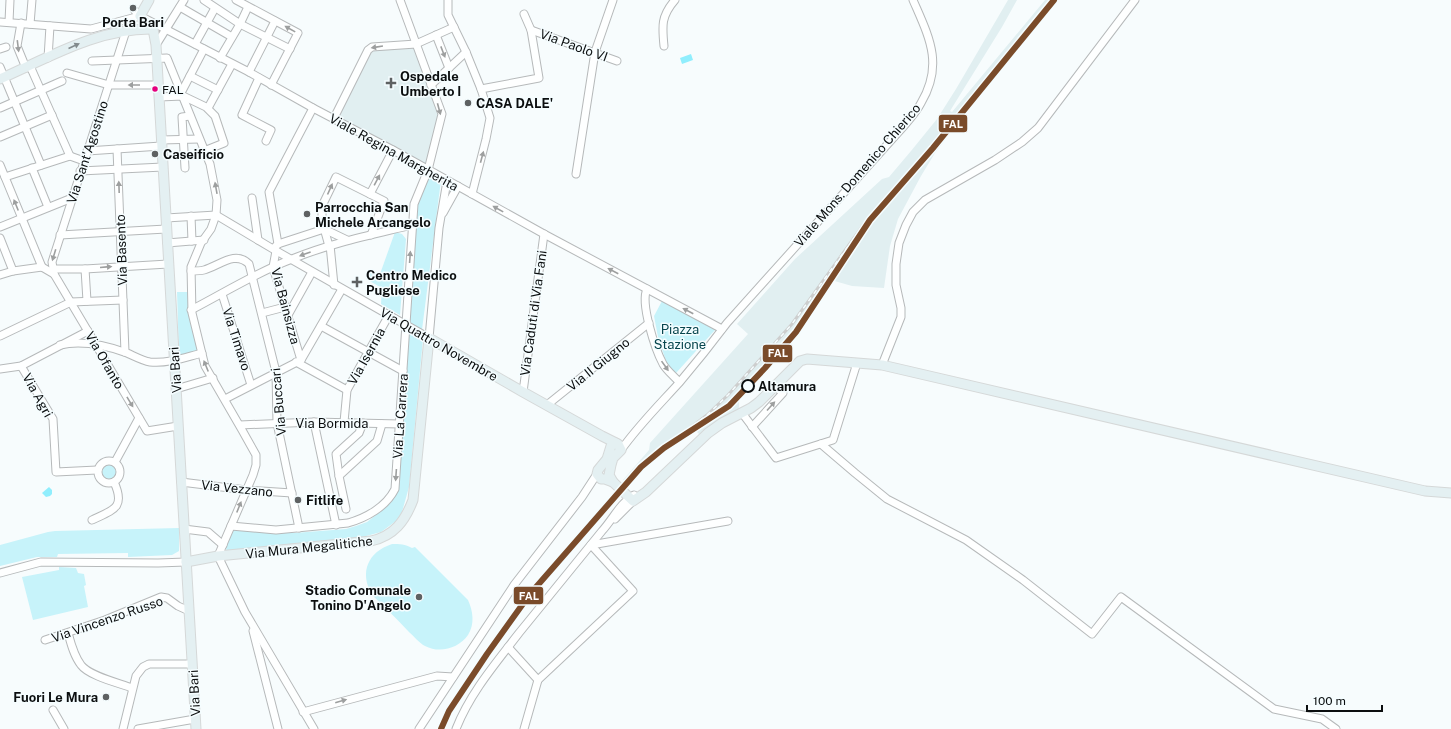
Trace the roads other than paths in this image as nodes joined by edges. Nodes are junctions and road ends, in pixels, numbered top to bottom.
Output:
1 (10, 0) edge
2 (32, 0) edge
3 (149, 0) edge
4 (184, 0) edge
5 (204, 0) edge
6 (236, 0) edge
7 (400, 0) edge
8 (448, 0) edge
9 (454, 0) edge
10 (613, 0) edge
11 (675, 0) edge
12 (913, 0) edge
13 (1135, 0) edge
14 (214, 4) edge
15 (180, 7) junction
16 (248, 7) junction
17 (448, 12) junction
18 (138, 14) junction
19 (524, 14) dead end
20 (275, 21) junction
21 (0, 22) edge
22 (9, 22) junction
23 (20, 23) junction
24 (206, 23) junction
25 (30, 24) junction
26 (240, 24) junction
27 (50, 26) junction
28 (454, 27) junction
29 (153, 29) junction
30 (166, 30) junction
31 (531, 30) junction
32 (123, 31) junction
33 (436, 35) junction
34 (232, 37) junction
35 (266, 37) junction
36 (194, 44) junction
37 (416, 44) junction
38 (156, 45) junction
39 (664, 46) dead end
40 (204, 49) junction
41 (290, 49) junction
42 (466, 52) junction
43 (595, 52) junction
44 (48, 58) junction
45 (220, 58) junction
46 (156, 59) junction
47 (92, 61) dead end
48 (116, 61) junction
49 (617, 61) dead end
50 (232, 64) junction
51 (0, 67) edge
52 (28, 67) junction
53 (449, 68) junction
54 (248, 72) junction
55 (67, 73) dead end
56 (190, 76) junction
57 (2, 78) edge
58 (259, 78) junction
59 (62, 81) dead end
60 (109, 85) junction
61 (158, 85) junction
62 (271, 85) junction
63 (431, 85) junction
64 (481, 89) junction
65 (41, 90) junction
66 (218, 90) junction
67 (182, 94) junction
68 (159, 97) junction
69 (15, 102) junction
70 (0, 108) edge
71 (208, 108) junction
72 (313, 108) junction
73 (52, 115) junction
74 (190, 116) junction
75 (334, 118) junction
76 (25, 126) junction
77 (0, 137) edge
78 (199, 139) junction
79 (183, 140) junction
80 (266, 141) dead end
81 (161, 143) junction
82 (118, 149) junction
83 (393, 150) junction
84 (87, 151) junction
85 (204, 151) junction
86 (70, 156) junction
87 (84, 160) junction
88 (0, 166) edge
89 (41, 166) junction
90 (163, 167) junction
91 (32, 168) junction
92 (185, 168) dead end
93 (118, 169) junction
94 (428, 170) junction
95 (80, 171) junction
96 (576, 174) dead end
97 (4, 176) junction
98 (447, 180) junction
99 (8, 184) junction
100 (458, 186) junction
101 (0, 187) edge
102 (370, 194) junction
103 (472, 194) junction
104 (72, 198) junction
105 (252, 198) dead end
106 (48, 207) junction
107 (216, 215) junction
108 (191, 216) junction
109 (22, 218) junction
110 (166, 218) junction
111 (440, 219) junction
112 (412, 225) junction
113 (0, 227) edge
114 (166, 228) junction
115 (324, 229) junction
116 (120, 231) junction
117 (544, 234) junction
118 (60, 235) junction
119 (371, 235) junction
120 (0, 238) edge
121 (204, 240) junction
122 (258, 240) junction
123 (347, 240) junction
124 (192, 241) junction
125 (167, 243) junction
126 (330, 245) junction
127 (276, 248) junction
128 (290, 259) junction
129 (168, 264) junction
130 (122, 266) junction
131 (42, 267) junction
132 (273, 267) junction
133 (85, 269) junction
134 (13, 271) junction
135 (191, 271) junction
136 (54, 272) junction
137 (312, 272) junction
138 (0, 275) edge
139 (253, 277) junction
140 (334, 285) junction
141 (342, 289) junction
142 (647, 289) junction
143 (222, 294) junction
144 (123, 300) junction
145 (87, 301) junction
146 (71, 302) junction
147 (285, 307) junction
148 (191, 310) junction
149 (262, 313) junction
150 (288, 315) junction
151 (389, 315) junction
152 (649, 323) junction
153 (406, 324) junction
154 (322, 326) junction
155 (722, 329) junction
156 (88, 331) junction
157 (0, 336) edge
158 (429, 338) junction
159 (60, 345) junction
160 (96, 345) junction
161 (125, 352) junction
162 (369, 352) junction
163 (202, 353) junction
164 (174, 360) junction
165 (299, 361) junction
166 (857, 363) junction
167 (882, 365) junction
168 (21, 366) junction
169 (0, 369) edge
170 (403, 371) junction
171 (276, 372) junction
172 (213, 378) junction
173 (679, 382) junction
174 (251, 384) junction
175 (775, 386) junction
176 (176, 389) junction
177 (347, 390) junction
178 (523, 392) junction
179 (225, 399) junction
180 (546, 405) junction
181 (742, 413) junction
182 (139, 418) junction
183 (314, 422) junction
184 (344, 422) junction
185 (277, 423) junction
186 (363, 423) junction
187 (382, 424) junction
188 (400, 424) junction
189 (240, 425) junction
190 (178, 426) junction
191 (752, 427) junction
192 (821, 444) junction
193 (616, 448) junction
194 (115, 462) junction
195 (97, 470) junction
196 (605, 475) junction
197 (339, 476) junction
198 (114, 482) junction
199 (181, 482) junction
200 (246, 490) junction
201 (292, 493) junction
202 (1451, 493) edge
203 (631, 496) junction
204 (346, 508) dead end
205 (92, 520) dead end
206 (728, 521) dead end
207 (336, 525) junction
208 (231, 526) junction
209 (299, 528) junction
210 (184, 529) junction
211 (223, 545) junction
212 (590, 545) junction
213 (218, 556) junction
214 (186, 562) junction
215 (0, 573) edge
216 (189, 611) junction
217 (252, 623) junction
218 (68, 633) junction
219 (45, 640) dead end
220 (508, 647) junction
221 (192, 664) junction
222 (453, 677) junction
223 (538, 680) junction
224 (132, 688) junction
225 (53, 710) dead end
226 (303, 712) junction
227 (195, 719) junction
228 (64, 729) edge
229 (122, 729) edge
230 (138, 729) edge
231 (196, 729) edge
232 (278, 729) edge
233 (314, 729) edge
234 (419, 729) edge
235 (456, 729) edge
236 (524, 729) edge
237 (1336, 729) edge

1 - 22 street
2 - 25 street
3 - 18 main road
4 - 15 street
5 - 14 street
6 - 16 street
7 - 37 street, Via La Carrera
8 - 17 street
9 - 17 street
10 - 43 street
11 - 39 street
12 - 155 street, Viale Mons. Domenico Chierico
13 - 167 street
14 - 24 street
14 - 26 street
15 - 24 street
15 - 30 street
16 - 20 street
16 - 26 street
17 - 28 street
18 - 27 street
18 - 29 main road
18 - 30 street, Viale Regina Margherita
18 - 32 street
19 - 31 street
20 - 35 street
41 -> 20 street
21 - 22 street
22 - 23 street
23 - 25 street
23 -> 52 street
24 - 34 street
24 - 36 street
25 - 27 street
26 - 34 street
26 - 35 street
27 - 44 street
28 - 33 street
28 - 42 street
29 - 32 main road
29 - 38 main road, Via Bari
30 - 36 street, Viale Regina Margherita
30 - 38 street
31 - 43 street, Via Paolo VI
31 - 64 street
44 -> 32 main road
32 - 48 street, Via Sant'Agostino
33 - 37 street
33 -> 53 street
34 - 45 street
35 - 41 street
35 - 54 street
36 - 40 street, Viale Regina Margherita
37 - 63 street, Via La Carrera
37 -> 75 street
38 - 46 main road, Via Bari
40 - 45 street, Viale Regina Margherita
40 - 56 street
41 - 62 street
42 - 53 street
42 - 64 street
43 - 49 street, Via Paolo VI
43 - 96 street
44 - 52 main road
45 - 50 street, Viale Regina Margherita
46 - 48 street
46 - 61 main road, Via Bari
46 - 67 street
47 - 48 street
48 - 60 street, Via Sant'Agostino
50 - 54 street, Viale Regina Margherita
50 - 66 street
51 - 57 street
52 - 57 main road
52 - 65 street
53 - 63 street
54 - 58 street, Viale Regina Margherita
55 - 60 street
56 - 66 street
56 - 67 street
57 - 69 street
58 - 62 street, Viale Regina Margherita
58 - 80 street
59 - 65 street
61 -> 60 street
60 - 84 street, Via Sant'Agostino
61 - 68 main road, Via Bari
62 - 72 street, Viale Regina Margherita
63 -> 94 street, Via La Carrera
103 -> 64 street
65 - 69 street
65 - 73 street
66 - 71 street
67 - 68 street
67 - 71 street
67 - 74 street
68 - 81 main road, Via Bari
69 - 70 street
69 - 76 street
71 - 85 street
72 - 75 street, Viale Regina Margherita
72 - 127 street
73 - 76 street
73 - 86 street
74 - 78 street
74 - 79 street
75 - 83 street, Viale Regina Margherita
76 - 77 street
76 - 89 street
78 - 79 street
78 - 85 street
79 - 81 street
79 - 92 street
81 - 82 street
81 - 90 main road, Via Bari
82 - 84 street
82 - 93 street, Via Basento
83 - 94 street, Viale Regina Margherita
102 -> 83 street
84 - 87 street, Via Sant'Agostino
107 -> 85 street
86 - 87 street
86 - 89 street
87 - 95 street, Via Sant'Agostino
88 - 97 street
89 - 91 street
90 - 93 street
90 - 110 main road, Via Bari
91 - 97 street
91 - 106 street
93 - 95 street
116 -> 93 street, Via Basento
94 - 98 street, Viale Regina Margherita
94 - 112 street, Via La Carrera
95 - 104 street, Via Sant'Agostino
97 - 99 street
98 - 100 street, Viale Regina Margherita
98 - 111 street, Via Mura Megalitiche
99 - 101 street
109 -> 99 street
100 - 103 street, Viale Regina Margherita
100 - 111 street
115 -> 102 street
102 - 119 street
117 -> 103 street, Viale Regina Margherita
104 - 106 street
104 - 118 street, Via Sant'Agostino
105 - 122 street
106 - 109 street
107 - 108 street
107 - 121 street
107 - 122 street, Via Quattro Novembre
108 - 110 street
108 - 124 street
109 - 113 street
109 - 131 street
110 - 114 main road, Via Bari
111 - 158 street, Via Mura Megalitiche
112 - 119 street
153 -> 112 street, Via La Carrera
114 - 116 street
114 - 125 main road, Via Bari
115 - 123 street
115 - 126 street
115 - 127 street
116 - 118 street
116 - 130 street, Via Basento
142 -> 117 street, Viale Regina Margherita
117 - 178 street, Via Caduti di Via Fani
118 -> 136 street, Via Sant'Agostino
119 - 123 street
120 - 134 street
121 - 124 street
121 - 135 street
122 - 127 street, Via Quattro Novembre
123 - 126 street
124 - 125 street
125 - 129 main road, Via Bari
126 -> 128 street
126 - 140 street
127 - 128 street, Via Quattro Novembre
127 - 132 street, Via Bainsizza
128 - 132 street
128 - 137 street, Via Quattro Novembre
129 - 130 street
129 - 164 main road, Via Bari
133 -> 130 street
130 - 144 street, Via Basento
131 - 134 street
131 - 136 street, Via Ofanto
132 - 139 street
132 - 147 street, Via Bainsizza
133 - 136 street
133 - 145 street
134 - 138 street
135 - 139 street, Via Buccari
135 - 148 street
136 - 146 street, Via Ofanto
137 - 140 street, Via Quattro Novembre
137 - 150 street
139 - 143 street
139 - 149 street, Via Buccari
140 - 141 street, Via Quattro Novembre
141 - 151 street, Via Quattro Novembre
141 - 154 street
142 - 152 street
155 -> 142 street
143 - 148 street
143 - 174 street, Via Timavo
144 - 145 street
144 - 161 street, Via Basento
145 - 146 street
146 - 156 street, Via Ofanto
146 - 157 street
147 - 149 street
147 - 150 street, Via Bainsizza
148 - 163 street
149 - 171 street, Via Buccari
150 - 165 street, Via Bainsizza
151 - 153 street, Via Quattro Novembre
151 - 162 street, Via Isernia
152 -> 173 street
152 - 180 street, Via II Giugno
153 - 158 street, Via Quattro Novembre
153 - 170 street, Via La Carrera
154 - 162 street
154 - 165 street
155 - 173 street, Viale Mons. Domenico Chierico
156 - 159 street
156 - 160 street, Via Ofanto
158 - 178 main road, Via Quattro Novembre
158 - 213 main road, Via Mura Megalitiche
159 - 160 street
159 - 168 street
160 - 161 street
160 -> 182 street, Via Ofanto
161 - 164 street
162 - 170 street
162 - 177 street, Via Isernia
163 - 164 street
172 -> 163 street
164 - 176 main road, Via Bari
165 - 171 street
165 - 177 street
166 - 167 main road
166 - 175 main road
166 - 192 street
167 - 202 main road
168 - 169 street
168 - 195 street, Via Agri
170 - 188 street, Via La Carrera
171 - 174 street
171 - 185 street, Via Buccari
172 - 176 street
172 - 179 street
173 - 193 street, Viale Mons. Domenico Chierico
174 - 179 street
175 - 181 main road
191 -> 175 street
176 - 190 main road, Via Bari
177 - 184 street, Via Isernia
178 - 180 main road, Via Quattro Novembre
179 - 189 street
180 - 193 main road, Via Quattro Novembre
181 - 191 street
181 - 203 main road
182 - 190 street, Via Ofanto
182 - 194 street
183 - 184 street, Via Bormida
183 - 185 street, Via Bormida
183 - 207 street
184 - 186 street, Via Bormida
185 - 189 street, Via Bormida
185 - 201 street, Via Buccari
186 - 187 street, Via Bormida
186 - 197 street
187 - 188 street, Via Bormida
187 - 197 street
188 -> 207 street, Via La Carrera
189 - 200 street
190 - 199 main road, Via Bari
191 - 192 street
192 - 237 street
193 - 196 main road
194 - 195 street
194 - 198 street
195 - 198 street
196 - 203 main road
196 - 222 street
197 - 204 street
198 - 205 street
199 - 200 street, Via Vezzano
199 - 210 main road, Via Bari
200 - 201 street, Via Vezzano
208 -> 200 street
201 - 209 street, Via Buccari
203 - 212 street
206 - 212 street
207 - 209 street, Via La Carrera
208 - 209 street, Via La Carrera
208 - 211 street
210 - 211 street
210 - 214 main road, Via Bari
211 - 213 street
212 - 220 street
212 - 223 street
213 - 214 main road, Via Mura Megalitiche
213 - 217 street
214 - 215 street, Via Mura Megalitiche
214 - 216 main road, Via Bari
216 - 218 street, Via Vincenzo Russo
216 - 221 main road, Via Bari
217 - 226 street
217 - 232 street
218 - 219 street, Via Vincenzo Russo
218 - 224 street
220 - 223 street
220 - 235 street
221 - 224 street
221 - 227 main road, Via Bari
226 -> 222 street
222 - 234 street
223 - 236 street
224 - 229 street
225 - 228 street
226 - 233 street
227 - 230 street
227 - 231 main road, Via Bari

